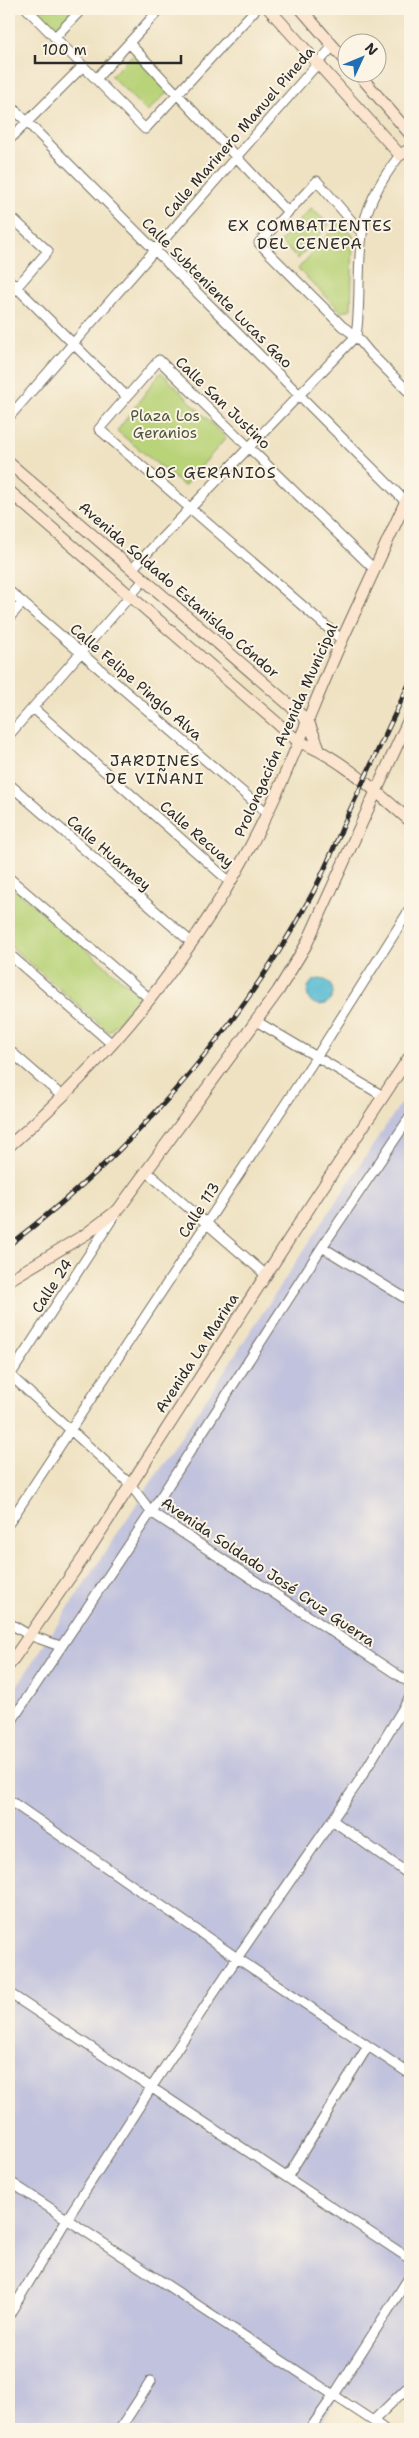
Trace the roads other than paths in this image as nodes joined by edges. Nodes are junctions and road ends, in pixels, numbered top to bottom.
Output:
1 (27, 9) edge
2 (82, 9) edge
3 (160, 9) edge
4 (256, 9) edge
5 (269, 9) edge
6 (300, 9) edge
7 (55, 38) junction
8 (129, 43) junction
9 (333, 46) junction
10 (336, 49) edge
11 (316, 63) junction
12 (83, 66) junction
13 (96, 79) junction
14 (365, 82) edge
15 (178, 93) junction
16 (9, 104) edge
17 (27, 122) junction
18 (410, 134) edge
19 (9, 140) edge
20 (410, 149) edge
21 (237, 155) junction
22 (400, 155) junction
23 (288, 212) junction
24 (9, 215) edge
25 (362, 233) junction
26 (154, 250) junction
27 (9, 280) edge
28 (17, 287) junction
29 (9, 296) edge
30 (356, 336) junction
31 (72, 344) junction
32 (298, 394) junction
33 (410, 394) edge
34 (127, 397) junction
35 (9, 417) edge
36 (248, 447) junction
37 (9, 463) edge
38 (9, 491) edge
39 (408, 497) edge
40 (190, 508) junction
41 (132, 569) junction
42 (375, 570) junction
43 (144, 580) junction
44 (9, 590) edge
45 (130, 595) junction
46 (23, 602) junction
47 (9, 618) edge
48 (342, 640) junction
49 (80, 652) junction
50 (33, 708) junction
51 (410, 717) edge
52 (308, 721) junction
53 (9, 735) edge
54 (299, 742) junction
55 (319, 748) junction
56 (9, 784) edge
57 (376, 791) junction
58 (267, 813) junction
59 (410, 821) edge
60 (9, 878) edge
61 (230, 882) junction
62 (410, 909) edge
63 (192, 942) junction
64 (9, 954) edge
65 (150, 998) junction
66 (256, 1021) junction
67 (112, 1044) junction
68 (9, 1050) edge
69 (317, 1056) junction
70 (410, 1056) edge
71 (383, 1096) junction
72 (63, 1097) junction
73 (410, 1117) edge
74 (9, 1146) edge
75 (146, 1171) junction
76 (118, 1210) junction
77 (206, 1223) junction
78 (322, 1247) junction
79 (266, 1274) junction
80 (9, 1280) edge
81 (410, 1301) edge
82 (9, 1375) edge
83 (71, 1430) junction
84 (130, 1484) junction
85 (151, 1512) junction
86 (9, 1523) edge
87 (9, 1623) edge
88 (29, 1635) junction
89 (60, 1646) junction
90 (9, 1665) edge
91 (410, 1683) edge
92 (410, 1697) edge
93 (9, 1725) edge
94 (9, 1800) edge
95 (332, 1820) junction
96 (410, 1875) edge
97 (237, 1958) junction
98 (9, 1993) edge
99 (368, 2046) junction
100 (410, 2074) edge
101 (152, 2088) junction
102 (288, 2176) junction
103 (9, 2181) edge
104 (67, 2219) junction
105 (410, 2259) edge
106 (410, 2276) edge
107 (9, 2315) edge
108 (151, 2381) dead end
109 (410, 2385) edge
110 (334, 2395) junction
111 (372, 2421) junction
112 (120, 2429) edge
113 (310, 2429) edge
114 (384, 2429) edge

1 - 7 street
2 - 7 street
3 - 8 street
4 - 15 street
5 - 11 street
6 - 9 street
7 - 12 street
8 - 13 street
8 - 15 street
9 - 10 street
9 - 11 street, Calle Marinero Manuel Pineda
11 - 21 street, Calle Marinero Manuel Pineda
11 - 22 street
12 - 13 street
12 - 17 street
13 - 15 street
14 - 18 street
15 - 21 street
16 - 17 street, Calle Subteniente Lucas Gao
17 - 19 street
17 - 26 street, Calle Subteniente Lucas Gao
20 - 22 street
21 - 23 street
21 - 26 street, Calle Marinero Manuel Pineda
22 - 25 street
23 - 25 street
23 - 30 street
24 - 28 street
25 - 30 street
26 - 31 street, Calle Marinero Manuel Pineda
26 - 32 street, Calle Subteniente Lucas Gao
27 - 28 street
28 - 29 street
28 - 31 street
30 - 32 street
30 - 33 street
31 - 34 street
31 - 35 street, Calle Marinero Manuel Pineda
32 - 36 street
32 - 39 street, Calle Subteniente Lucas Gao
34 - 36 street, Calle San Justino
34 - 40 street
36 - 40 street
36 - 42 street, Calle San Justino
37 - 41 street, Avenida Soldado Estanislao Cóndor
38 - 45 street
39 - 42 street, Prolongación Avenida Municipal
40 - 41 street
40 - 48 street
41 - 43 street, Avenida Soldado Estanislao Cóndor
42 - 48 street, Prolongación Avenida Municipal
43 - 45 street
43 - 52 street, Avenida Soldado Estanislao Cóndor
44 - 46 street, Calle Felipe Pinglo Alva
45 - 49 street
45 - 54 street
46 - 47 street
46 - 49 street, Calle Felipe Pinglo Alva
48 - 52 street, Prolongación Avenida Municipal
49 - 50 street
49 - 58 street, Calle Felipe Pinglo Alva
50 - 53 street
50 - 61 street, Calle Recuay
51 - 57 street
52 - 54 street, Prolongación Avenida Municipal
52 - 55 street, Avenida Soldado Estanislao Cóndor
54 - 55 street
54 - 58 street, Prolongación Avenida Municipal
55 - 57 street
56 - 63 street, Calle Huarmey
57 - 59 street
57 - 66 street
58 - 61 street, Prolongación Avenida Municipal
60 - 65 street
61 - 63 street, Prolongación Avenida Municipal
62 - 69 street, Calle 113
63 - 65 street, Prolongación Avenida Municipal
64 - 67 street
65 - 67 street, Prolongación Avenida Municipal
66 - 69 street
66 - 75 street
67 - 72 street, Prolongación Avenida Municipal
68 - 72 street
69 - 71 street
69 - 77 street, Calle 113
70 - 71 street, Avenida La Marina
71 - 79 street, Avenida La Marina
72 - 74 street, Prolongación Avenida Municipal
73 - 78 street
75 - 76 street
75 - 77 street
76 - 80 street
76 - 82 street, Calle 24
77 - 79 street
77 - 83 street, Calle 113
78 - 81 street
78 - 85 street
79 - 84 street, Avenida La Marina
82 - 83 street, Avenida Soldado José Cruz Guerra
83 - 84 street, Avenida Soldado José Cruz Guerra
83 - 86 street, Calle 113
84 - 85 street, Avenida Soldado José Cruz Guerra
84 - 88 street, Avenida La Marina
85 - 89 street
85 - 91 street, Avenida Soldado José Cruz Guerra
87 - 88 street
88 - 89 street
88 - 90 street, Avenida La Marina
89 - 93 street
92 - 95 street
94 - 97 street
95 - 96 street
95 - 97 street
97 - 99 street
97 - 101 street
98 - 101 street
99 - 100 street
99 - 102 street
101 - 102 street
101 - 104 street
102 - 105 street
103 - 104 street
104 - 107 street
104 - 110 street
106 - 110 street
108 - 112 street
109 - 111 street
110 - 111 street
110 - 113 street
111 - 114 street

